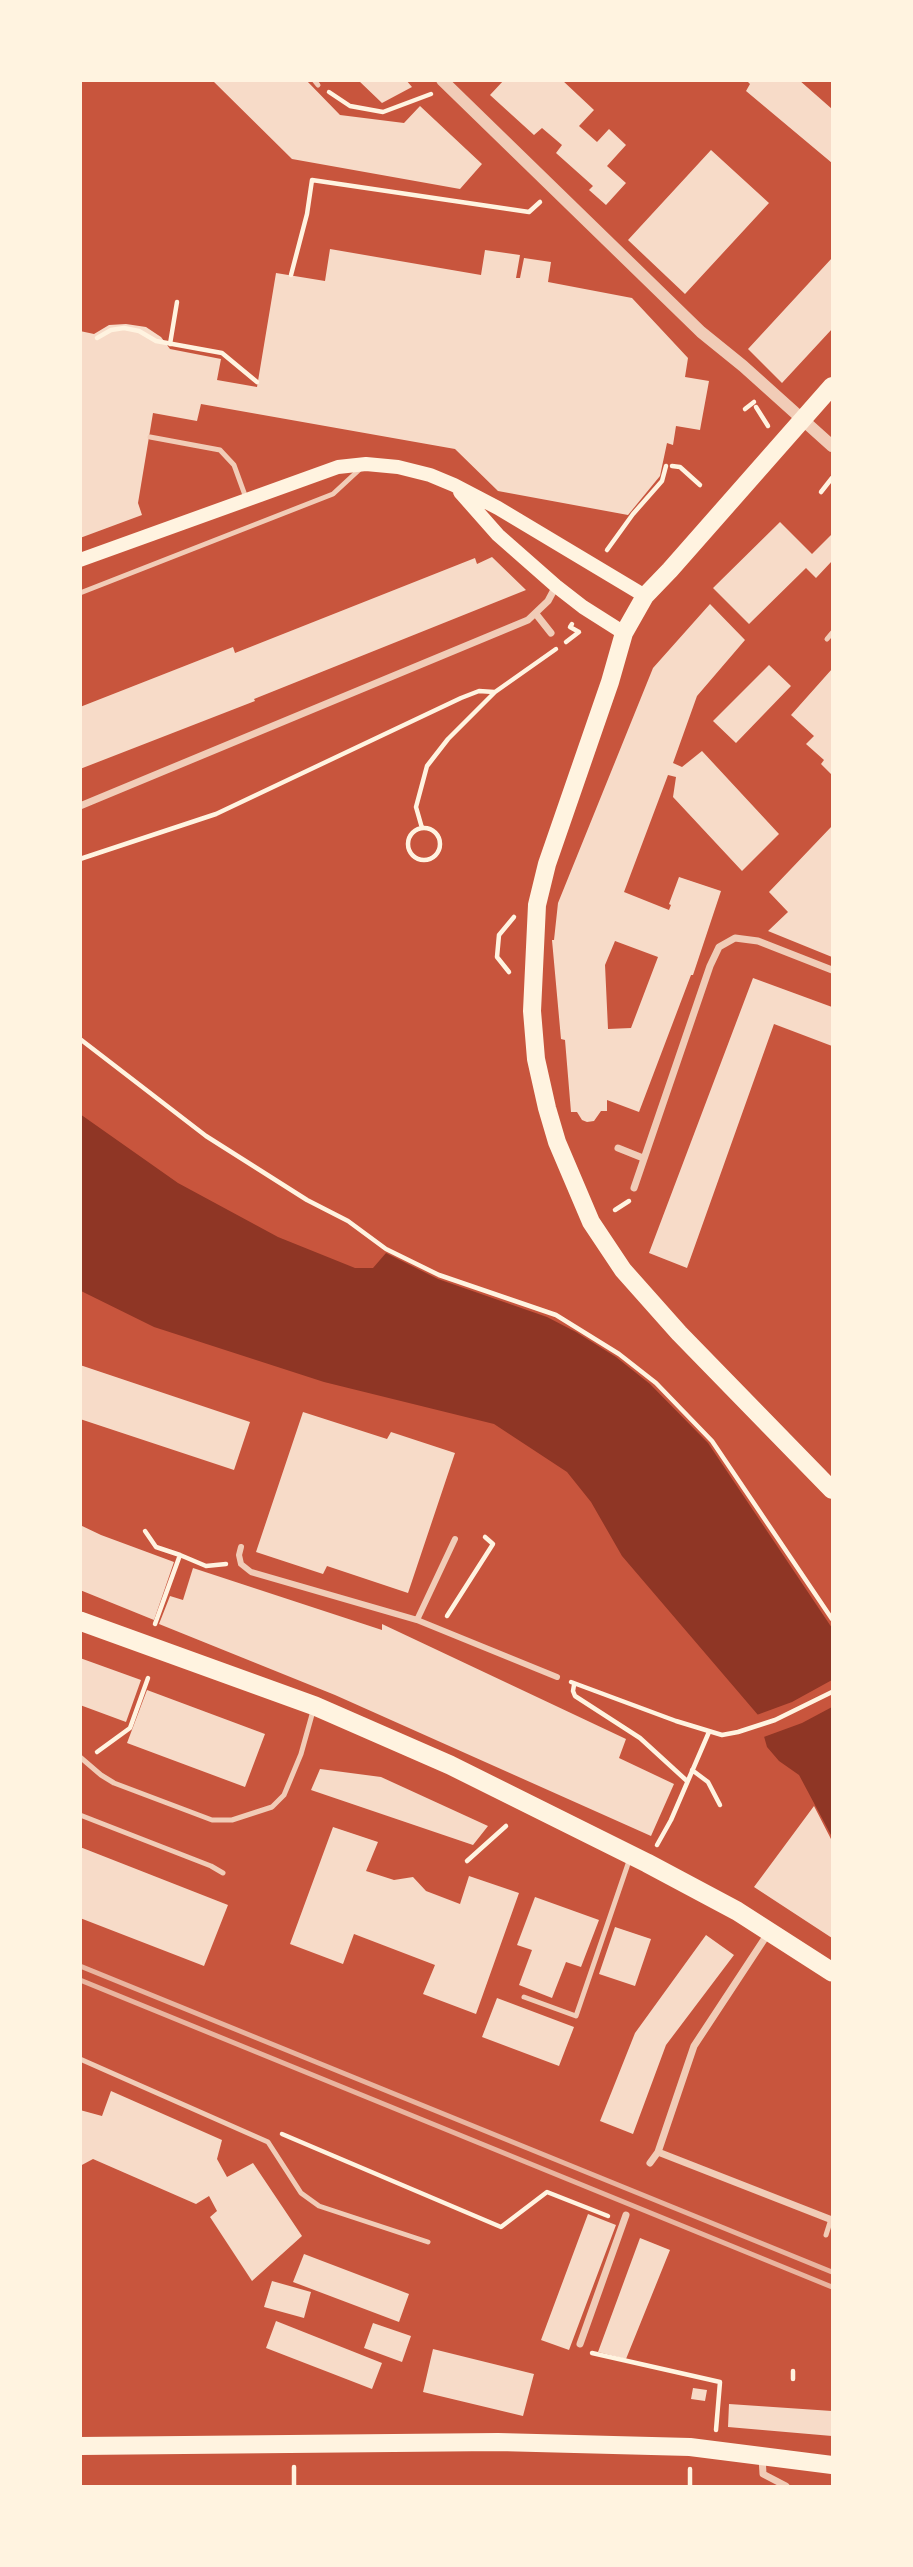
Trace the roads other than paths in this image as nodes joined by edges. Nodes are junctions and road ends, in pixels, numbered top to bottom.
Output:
1 (444, 83) edge
2 (832, 386) edge
3 (803, 421) junction
4 (150, 437) dead end
5 (832, 446) edge
6 (366, 464) junction
7 (454, 485) junction
8 (246, 498) junction
9 (80, 560) edge
10 (556, 586) junction
11 (80, 593) edge
12 (645, 596) junction
13 (537, 614) junction
14 (551, 632) dead end
15 (624, 632) junction
16 (832, 633) edge
17 (827, 639) dead end
18 (80, 806) edge
19 (832, 970) edge
20 (618, 1148) dead end
21 (643, 1158) junction
22 (635, 1188) dead end
23 (832, 1490) edge
24 (455, 1539) dead end
25 (241, 1547) dead end
26 (417, 1620) junction
27 (80, 1621) edge
28 (557, 1677) road end
29 (315, 1706) junction
30 (80, 1757) edge
31 (80, 1815) edge
32 (639, 1859) junction
33 (223, 1873) dead end
34 (770, 1930) junction
35 (832, 1972) edge
36 (524, 1997) dead end
37 (80, 2059) edge
38 (657, 2151) junction
39 (650, 2163) dead end
40 (624, 2218) road end
41 (832, 2219) edge
42 (826, 2235) dead end
43 (428, 2242) dead end
44 (580, 2344) road end
45 (80, 2446) edge
46 (761, 2456) junction
47 (832, 2465) edge
48 (786, 2487) edge

1 - 3 street
2 - 3 main road
3 - 5 street
3 - 12 main road
4 - 8 lane
6 - 7 main road
6 - 8 main road
6 - 11 lane
7 - 10 main road
7 - 12 main road
8 - 9 main road
10 - 13 street
10 - 15 main road
12 - 15 main road
13 - 14 street
13 - 18 street
15 - 23 main road
16 - 17 lane
19 - 21 street
20 - 21 street
21 - 22 street
24 - 26 street
25 - 26 street
26 - 28 street
27 - 29 highway
29 - 30 lane
29 - 32 highway
31 - 33 lane
32 - 34 highway
32 - 36 lane
34 - 35 highway
34 - 38 street
37 - 43 lane
38 - 39 street
38 - 41 street
40 - 44 street
41 - 42 lane
45 - 46 main road
46 - 47 main road
46 - 48 street

